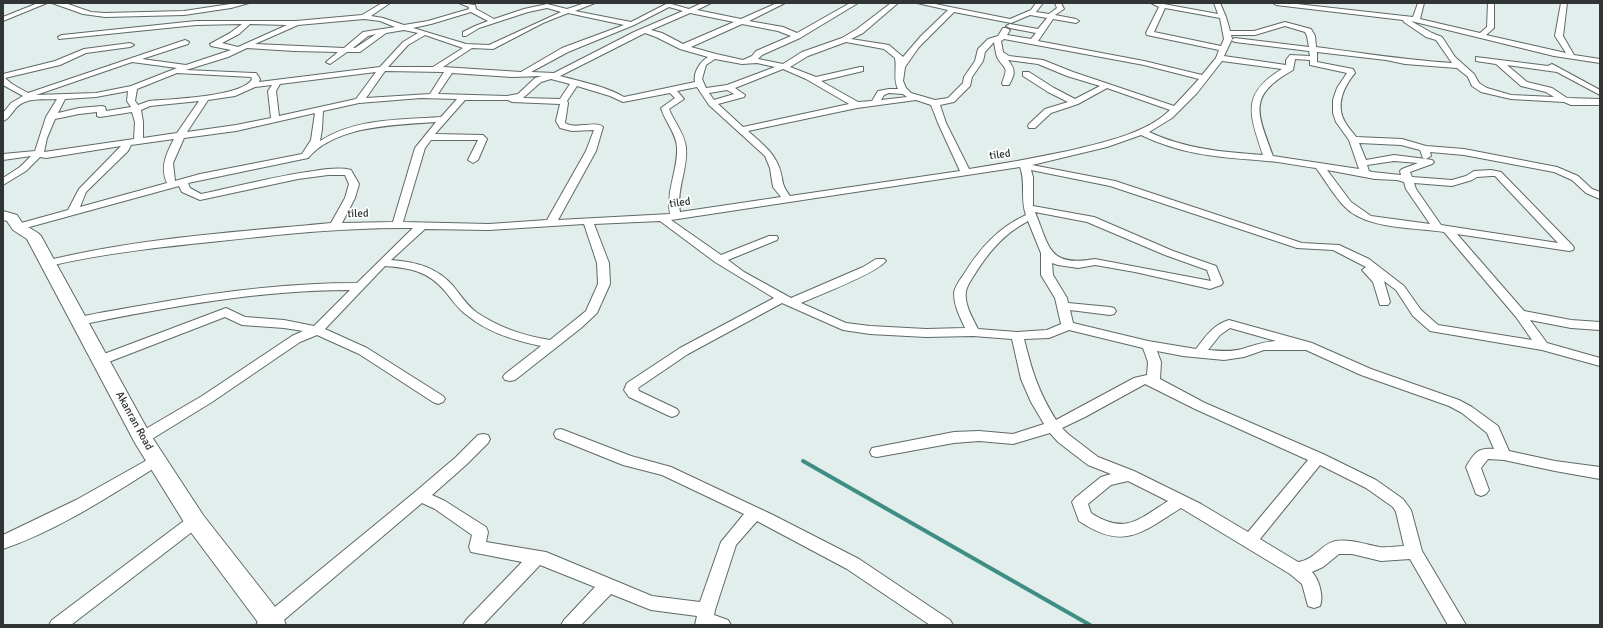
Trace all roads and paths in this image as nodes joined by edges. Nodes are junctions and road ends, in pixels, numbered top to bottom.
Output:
1 (44, 3) edge
2 (55, 3) edge
3 (246, 3) edge
4 (387, 3) edge
5 (462, 3) edge
6 (592, 3) edge
7 (708, 3) edge
8 (782, 3) edge
9 (855, 3) edge
10 (895, 3) edge
11 (920, 3) edge
12 (1040, 3) edge
13 (1154, 3) edge
14 (1217, 3) edge
15 (1276, 3) edge
16 (1348, 3) edge
17 (1421, 3) edge
18 (1491, 3) edge
19 (1564, 3) edge
20 (548, 4) edge
21 (1058, 4) dead end
22 (1163, 6) junction
23 (472, 10) junction
24 (952, 10) junction
25 (568, 11) junction
26 (689, 11) junction
27 (1346, 12) junction
28 (1030, 13) junction
29 (1292, 16) junction
30 (364, 17) junction
31 (1053, 17) junction
32 (1223, 17) junction
33 (1398, 17) junction
34 (3, 18) edge
35 (1416, 20) junction
36 (742, 21) junction
37 (1076, 21) dead end
38 (248, 22) junction
39 (495, 22) junction
40 (1012, 22) junction
41 (1031, 22) dead end
42 (296, 23) junction
43 (1039, 23) dead end
44 (632, 24) junction
45 (1047, 25) junction
46 (402, 27) junction
47 (134, 28) junction
48 (647, 30) junction
49 (425, 32) junction
50 (1041, 32) junction
51 (466, 34) dead end
52 (1482, 35) junction
53 (62, 36) dead end
54 (797, 36) junction
55 (1227, 36) junction
56 (1002, 37) junction
57 (845, 40) junction
58 (185, 42) dead end
59 (1035, 43) junction
60 (130, 45) junction
61 (246, 45) junction
62 (1292, 46) junction
63 (469, 47) junction
64 (683, 47) junction
65 (1312, 48) junction
66 (238, 49) junction
67 (344, 50) junction
68 (1546, 52) junction
69 (1221, 53) junction
70 (147, 54) junction
71 (714, 56) junction
72 (1003, 56) junction
73 (1571, 56) junction
74 (48, 57) dead end
75 (1314, 58) junction
76 (1479, 59) dead end
77 (130, 60) junction
78 (756, 60) junction
79 (1587, 60) junction
80 (1600, 61) edge
81 (330, 62) dead end
82 (1499, 62) junction
83 (56, 63) junction
84 (349, 64) dead end
85 (1044, 64) junction
86 (1290, 64) junction
87 (781, 66) junction
88 (1459, 66) junction
89 (1600, 66) edge
90 (186, 67) junction
91 (901, 67) junction
92 (383, 69) junction
93 (435, 69) junction
94 (860, 69) dead end
95 (1558, 70) junction
96 (449, 71) junction
97 (172, 72) junction
98 (1010, 73) junction
99 (522, 74) junction
100 (1026, 74) junction
101 (344, 75) junction
102 (3, 76) edge
103 (556, 76) junction
104 (1203, 78) junction
105 (3, 80) edge
106 (815, 80) junction
107 (277, 83) junction
108 (575, 83) junction
109 (1006, 84) dead end
110 (253, 85) junction
111 (1105, 86) junction
112 (728, 87) junction
113 (133, 88) junction
114 (702, 88) junction
115 (670, 89) junction
116 (904, 92) junction
117 (1600, 93) edge
118 (63, 96) junction
119 (432, 96) junction
120 (27, 97) junction
121 (463, 97) junction
122 (915, 97) junction
123 (206, 98) junction
124 (514, 98) junction
125 (1564, 100) junction
126 (359, 101) junction
127 (562, 102) junction
128 (1075, 102) junction
129 (1600, 102) edge
130 (712, 103) junction
131 (875, 103) junction
132 (935, 103) junction
133 (857, 105) junction
134 (136, 109) junction
135 (319, 109) junction
136 (1176, 109) junction
137 (50, 117) junction
138 (3, 118) edge
139 (275, 119) junction
140 (444, 119) junction
141 (1032, 126) dead end
142 (742, 130) junction
143 (1142, 132) junction
144 (180, 135) junction
145 (428, 137) junction
146 (1353, 140) junction
147 (138, 141) junction
148 (126, 144) junction
149 (1424, 149) junction
150 (310, 150) junction
151 (39, 153) junction
152 (3, 157) edge
153 (1269, 158) junction
154 (473, 160) dead end
155 (1429, 162) junction
156 (1522, 163) junction
157 (1021, 166) junction
158 (1319, 166) junction
159 (1363, 168) junction
160 (965, 172) junction
161 (1498, 174) junction
162 (1407, 180) junction
163 (3, 182) edge
164 (183, 182) junction
165 (172, 184) junction
166 (1600, 196) edge
167 (788, 200) junction
168 (73, 211) junction
169 (1030, 212) junction
170 (3, 215) edge
171 (675, 216) junction
172 (662, 218) junction
173 (588, 221) junction
174 (398, 224) junction
175 (550, 224) junction
176 (423, 225) junction
177 (335, 226) junction
178 (18, 227) junction
179 (1443, 229) junction
180 (773, 238) dead end
181 (1046, 253) junction
182 (719, 260) junction
183 (1365, 261) junction
184 (880, 262) dead end
185 (49, 263) junction
186 (382, 263) junction
187 (361, 286) junction
188 (231, 295) junction
189 (787, 300) junction
190 (1384, 302) dead end
191 (1062, 306) junction
192 (1110, 311) dead end
193 (226, 312) junction
194 (1520, 314) junction
195 (79, 321) junction
196 (1068, 326) junction
197 (1600, 326) edge
198 (317, 330) junction
199 (974, 332) junction
200 (1017, 336) junction
201 (552, 344) junction
202 (1148, 345) junction
203 (1308, 346) junction
204 (1543, 346) junction
205 (1200, 352) junction
206 (101, 360) junction
207 (1600, 362) edge
208 (510, 377) dead end
209 (1153, 381) junction
210 (438, 399) dead end
211 (672, 412) dead end
212 (1053, 427) junction
213 (561, 434) dead end
214 (142, 438) junction
215 (484, 439) dead end
216 (877, 452) dead end
217 (1504, 455) junction
218 (1318, 458) junction
219 (156, 460) junction
220 (1600, 473) edge
221 (1129, 475) junction
222 (1481, 490) dead end
223 (420, 496) junction
224 (1180, 501) junction
225 (755, 513) junction
226 (195, 521) junction
227 (1250, 540) junction
228 (3, 542) edge
229 (1414, 552) junction
230 (537, 557) junction
231 (1296, 569) junction
232 (608, 585) junction
233 (1314, 601) dead end
234 (705, 618) edge
235 (270, 623) edge
236 (58, 625) edge
237 (472, 625) edge
238 (570, 625) edge
239 (722, 625) edge
240 (944, 625) edge
241 (1457, 625) edge

1 - 34 street
2 - 3 street
4 - 30 street
5 - 23 street
6 - 25 street
7 - 26 street
8 - 36 street
9 - 54 street
10 - 57 street
11 - 24 street
12 - 28 street
13 - 22 street
14 - 32 street
15 - 29 street
16 - 27 street
17 - 35 street
18 - 52 street
19 - 73 street
20 - 25 street
20 - 39 street
21 - 31 street
22 - 32 street
22 - 69 street
23 - 39 street
23 - 46 street
24 - 40 street
24 - 91 street
25 - 44 street
25 - 63 street
26 - 36 street
26 - 44 street
26 - 48 street
27 - 29 street
27 - 33 street
28 - 31 street
28 - 40 street
29 - 55 street
29 - 65 street
30 - 42 street
30 - 46 street
31 - 37 street
31 - 45 street
32 - 55 street
33 - 35 street
33 - 88 street
35 - 52 street
36 - 54 street
36 - 64 street
38 - 42 street
38 - 47 street
38 - 66 street
39 - 51 street
40 - 41 street
40 - 50 street
40 - 56 street
42 - 61 street
43 - 45 street
44 - 48 street
44 - 99 street
45 - 50 street
46 - 49 street
46 - 67 street
47 - 53 street
47 - 60 street
48 - 64 street
48 - 103 street
49 - 63 street
49 - 92 street
50 - 59 street
52 - 68 street
54 - 78 street
55 - 62 street
55 - 69 street, tiled
56 - 59 street
56 - 72 street
56 - 132 street
57 - 87 street
57 - 91 street
58 - 70 street
59 - 85 street
59 - 104 street
60 - 70 street
60 - 83 street
61 - 66 street
61 - 67 street
62 - 65 street
62 - 86 street
63 - 93 street
64 - 71 street
65 - 75 street
65 - 88 street
66 - 90 street
67 - 81 street
68 - 73 street
68 - 95 street
69 - 86 street
69 - 104 street, tiled
70 - 77 street
71 - 78 street
71 - 114 street
72 - 85 street
72 - 98 street
73 - 79 street
74 - 83 street
75 - 86 street
75 - 146 street
76 - 82 street
77 - 90 street
77 - 120 street
78 - 87 street
79 - 80 street
79 - 89 street
82 - 95 street
82 - 125 street
83 - 102 street
84 - 101 street
85 - 100 street
85 - 111 street
86 - 153 street
87 - 106 street
87 - 112 street
88 - 125 street
90 - 97 street
91 - 116 street
92 - 93 street
92 - 101 street
92 - 126 street
93 - 96 street
94 - 106 street
95 - 117 street
96 - 99 street
96 - 119 street
97 - 110 street
97 - 113 street
98 - 100 street
98 - 109 street
99 - 103 street
100 - 128 street
101 - 107 street
103 - 108 street
103 - 124 street
104 - 136 street, tiled
105 - 120 street
106 - 133 street
107 - 110 street
107 - 139 street
108 - 115 street
108 - 127 street
110 - 123 street
111 - 128 street
111 - 136 street
112 - 114 street
112 - 130 street
113 - 118 street
113 - 134 street
114 - 115 street
114 - 130 street
115 - 171 street
116 - 122 street
116 - 131 street
118 - 120 street
118 - 137 street
119 - 121 street
119 - 126 street
120 - 138 street
121 - 124 street
121 - 140 street
122 - 131 street
122 - 132 street
123 - 134 street
123 - 144 street
124 - 127 street
125 - 129 street
126 - 135 street
127 - 175 street
128 - 141 street
130 - 142 street
131 - 133 street
132 - 160 street
133 - 142 street
134 - 137 street
134 - 147 street
135 - 139 street
135 - 150 street
136 - 143 street, tiled
137 - 151 street
139 - 144 street
140 - 145 street
140 - 150 street
142 - 167 street
143 - 153 street
143 - 157 street, tiled
144 - 147 street
144 - 165 street
145 - 154 street
145 - 174 street
146 - 149 street
146 - 159 street
147 - 148 street
148 - 151 street
148 - 168 street
149 - 155 street
149 - 156 street
150 - 164 street
151 - 152 street
151 - 163 street
153 - 158 street
155 - 159 street
155 - 162 street
156 - 161 street
156 - 166 street
157 - 160 street, tiled
157 - 169 street
157 - 183 street
158 - 159 street
158 - 179 street
159 - 162 street
160 - 167 street, tiled
161 - 162 street
161 - 179 street
162 - 179 street
164 - 165 street
164 - 177 street
165 - 168 street
167 - 171 street, tiled
168 - 178 street
169 - 181 street
169 - 181 street
169 - 199 street
170 - 178 main road, Akanran Road
171 - 172 street, tiled
172 - 173 street, tiled
172 - 182 street
173 - 175 street, tiled
173 - 201 street
174 - 176 street, tiled
174 - 177 street, tiled
175 - 176 street, tiled
176 - 186 street
177 - 185 street, tiled
178 - 185 main road, Akanran Road
179 - 194 street
180 - 182 street
181 - 191 street
182 - 189 street
183 - 190 street
183 - 204 street
184 - 189 street
185 - 195 main road, Akanran Road
186 - 187 street
186 - 201 street
187 - 188 street
187 - 198 street
188 - 193 street
188 - 195 street
189 - 199 street
189 - 211 street
191 - 192 street
191 - 196 street
193 - 198 street
193 - 206 street
194 - 197 street
194 - 204 street
195 - 206 main road, Akanran Road
196 - 200 street
196 - 202 street
198 - 210 street
198 - 214 street
199 - 200 street
200 - 212 street
201 - 208 street
202 - 205 street
202 - 209 street
203 - 205 street
203 - 205 street
203 - 217 street
204 - 207 street
206 - 214 main road, Akanran Road
209 - 212 street
209 - 218 street
212 - 216 street
212 - 221 street
213 - 225 street
214 - 219 main road, Akanran Road
215 - 223 street
217 - 220 street
217 - 222 street
218 - 227 street
218 - 229 street
219 - 226 main road, Akanran Road
219 - 228 street
221 - 224 street
221 - 224 street
223 - 230 street
223 - 235 street
224 - 227 street
225 - 234 street
225 - 240 street
226 - 235 main road, Akanran Road
226 - 236 street
227 - 231 street
229 - 231 street
229 - 241 street
230 - 232 street
230 - 237 street
231 - 233 street
232 - 234 street
232 - 238 street
234 - 239 street

